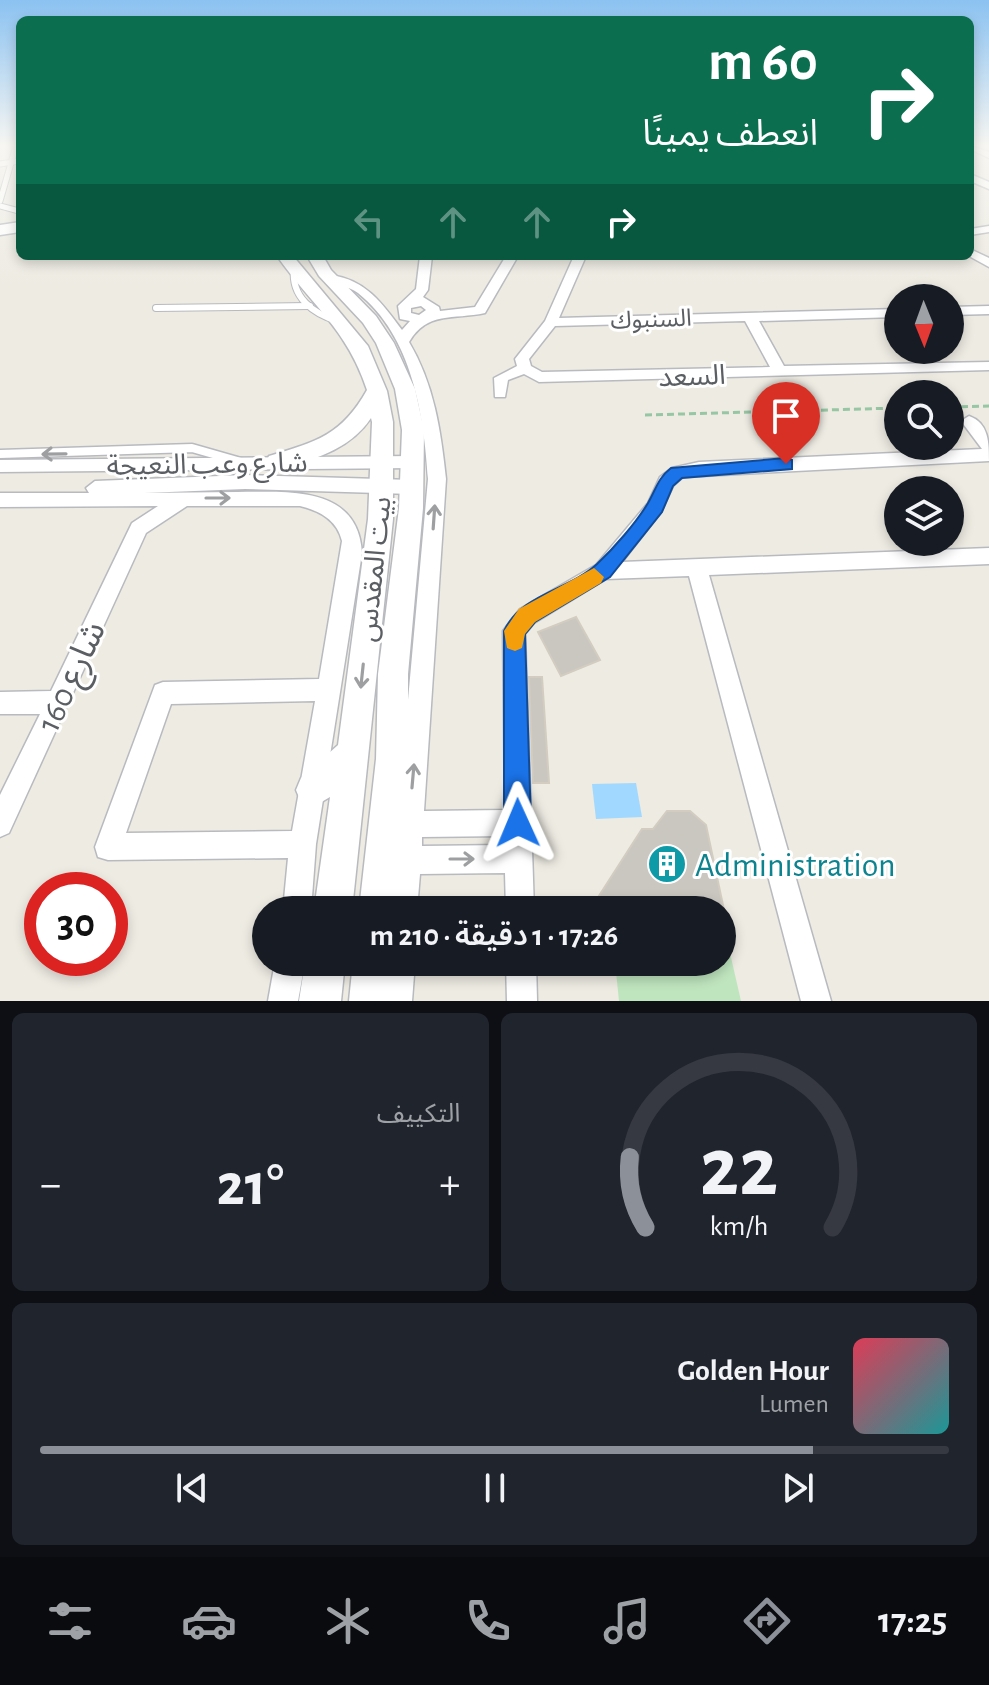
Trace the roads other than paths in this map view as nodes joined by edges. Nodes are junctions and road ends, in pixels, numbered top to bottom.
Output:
1 (318, 260) edge
2 (426, 260) edge
3 (510, 260) edge
4 (578, 260) edge
5 (289, 262) edge
6 (331, 279) junction
7 (297, 293) junction
8 (375, 301) junction
9 (310, 306) junction
10 (274, 307) junction
11 (426, 307) junction
12 (156, 308) dead end
13 (989, 310) edge
14 (964, 311) edge
15 (884, 313) edge
16 (750, 317) junction
17 (342, 322) junction
18 (551, 322) junction
19 (406, 344) junction
20 (989, 366) edge
21 (780, 372) junction
22 (532, 373) junction
23 (401, 377) junction
24 (376, 391) junction
25 (500, 394) dead end
26 (969, 421) dead end
27 (989, 447) edge
28 (0, 454) edge
29 (989, 455) edge
30 (241, 462) junction
31 (277, 462) junction
32 (0, 466) edge
33 (398, 474) junction
34 (0, 488) edge
35 (187, 498) junction
36 (0, 500) edge
37 (119, 500) junction
38 (336, 513) joint
39 (139, 528) junction
40 (989, 556) edge
41 (697, 569) junction
42 (603, 571) junction
43 (330, 690) junction
44 (58, 702) junction
45 (0, 703) edge
46 (354, 752) junction
47 (313, 790) junction
48 (518, 823) junction
49 (0, 824) edge
50 (410, 824) junction
51 (303, 844) junction
52 (518, 859) junction
53 (407, 860) junction
54 (298, 896) edge
55 (335, 896) edge
56 (379, 896) edge
57 (404, 896) edge
58 (519, 896) edge
59 (287, 976) edge
60 (323, 976) edge
61 (372, 976) edge
62 (399, 976) edge
63 (521, 976) edge
64 (283, 1001) edge
65 (320, 1001) edge
66 (370, 1001) edge
67 (397, 1001) edge
68 (522, 1001) edge
69 (816, 1001) edge

1 - 6 street, بيت المقدس
2 - 11 street
3 - 11 street
4 - 18 street
5 - 7 lane
5 - 17 street, بيت المقدس
6 - 8 street, بيت المقدس
6 - 23 street, بيت المقدس
7 - 9 lane
7 - 10 lane
8 - 11 street, بيت المقدس
8 - 19 street, بيت المقدس
9 - 10 lane
9 - 17 lane
10 - 12 lane
11 - 19 street
13 - 14 street
15 - 16 street, السنبوك
16 - 18 street, السنبوك
16 - 21 street
17 - 24 street, بيت المقدس
18 - 22 street
19 - 23 street
50 -> 19 street, بيت المقدس
20 - 21 street, السعد
21 - 22 street, السعد
22 - 25 street
23 - 33 street, بيت المقدس
24 - 31 street
24 - 33 street, بيت المقدس
26 - 27 street
30 -> 28 lane
29 - 42 street
30 - 31 street, شارع وعب النعيجة
30 - 32 street, شارع وعب النعيجة
31 - 33 street, شارع وعب النعيجة
33 - 34 street, شارع وعب النعيجة
33 -> 46 street, بيت المقدس
33 - 56 street, بيت المقدس
35 - 37 street, شارع وعب النعيجة
35 -> 38 street, شارع وعب النعيجة
35 - 39 street, شارع 160
36 - 37 street, شارع وعب النعيجة
37 - 39 street
38 - 43 street, بيت المقدس
39 - 44 street, شارع 160
40 - 41 street
41 - 42 street
41 - 69 street
42 - 48 street
43 - 47 street, بيت المقدس
43 - 51 street
44 - 45 street
44 - 49 street, شارع 160
46 - 47 street
46 - 55 street, بيت المقدس
47 - 51 street, بيت المقدس
48 - 50 street
48 - 52 street
50 - 53 street, بيت المقدس
51 - 54 street, بيت المقدس
53 -> 52 street
52 - 58 street
53 - 57 street, بيت المقدس
59 - 64 street
60 - 65 street
61 - 66 street
62 - 67 street
63 - 68 street

